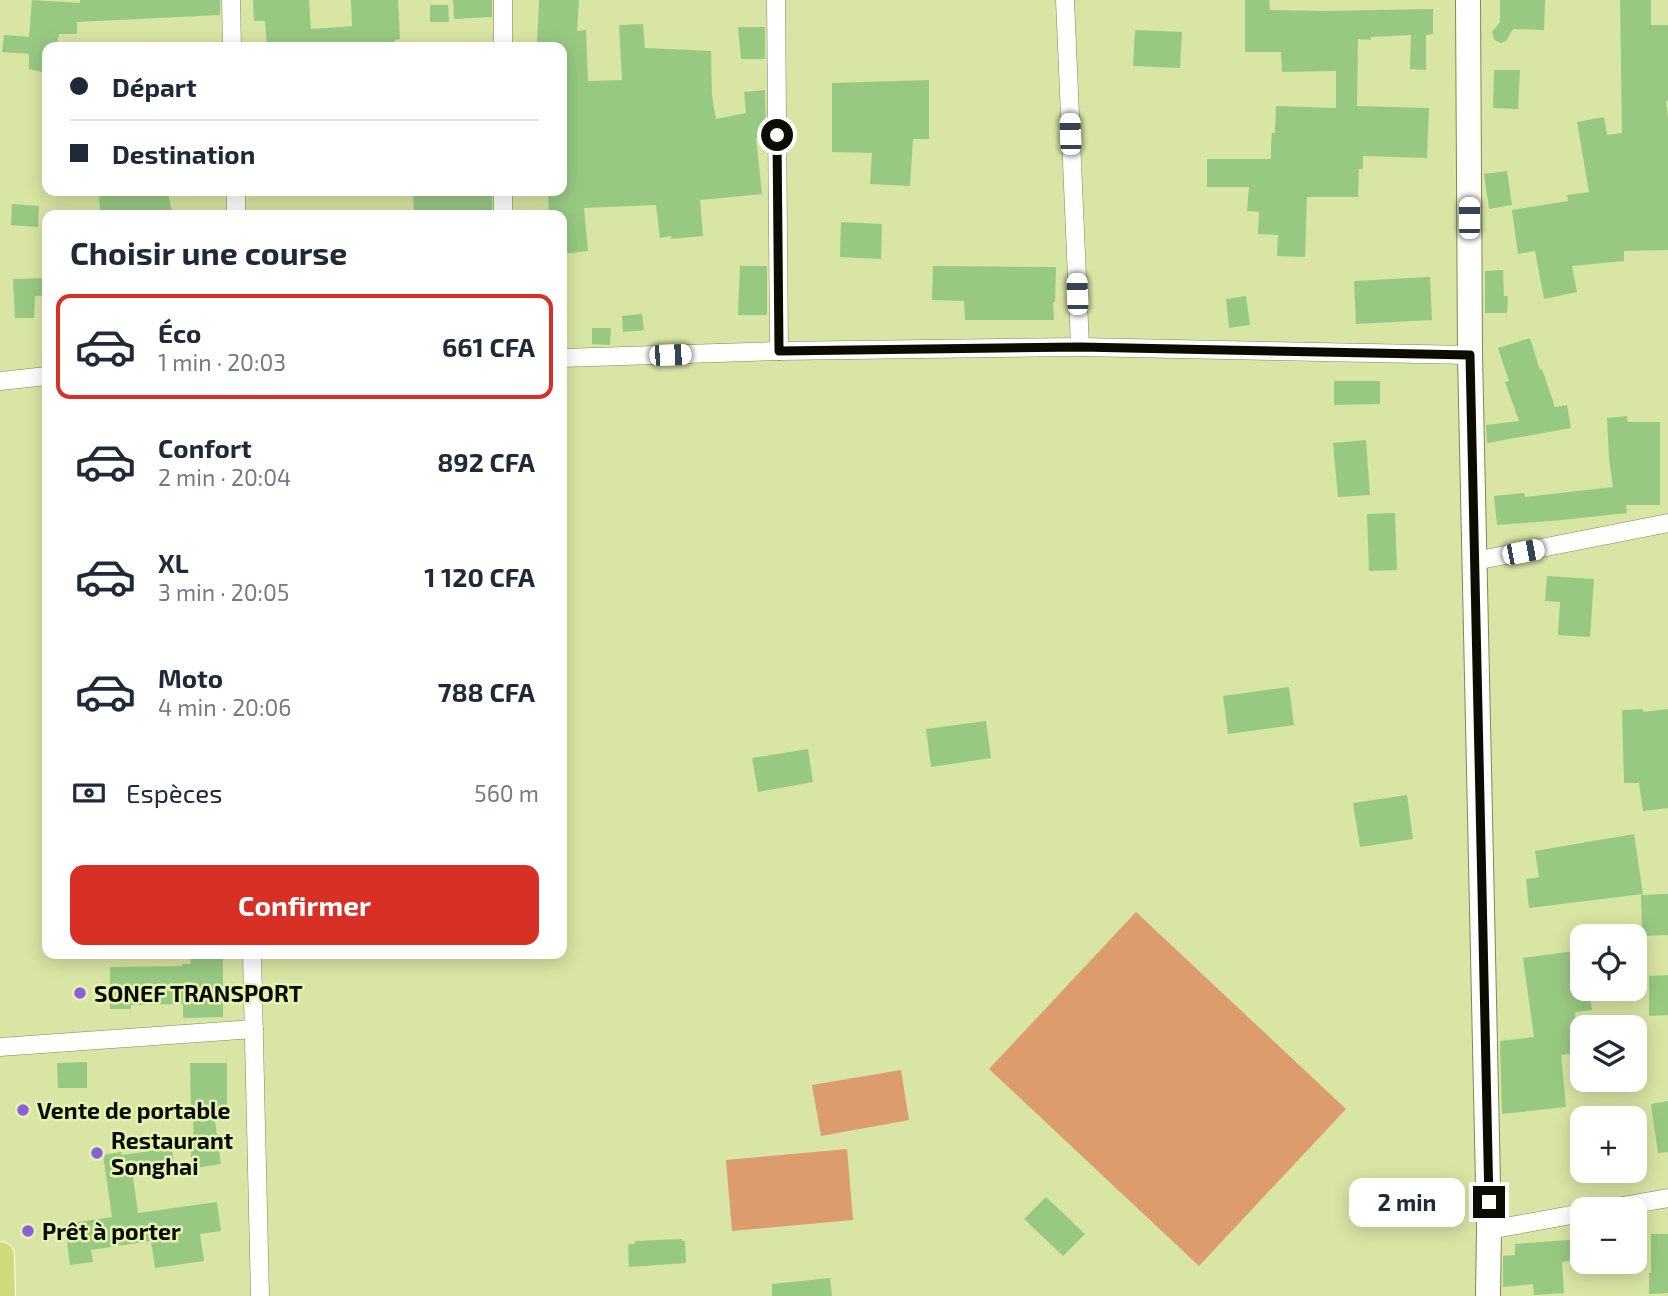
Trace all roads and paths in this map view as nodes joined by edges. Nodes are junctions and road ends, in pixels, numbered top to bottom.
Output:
1 (232, 0) edge
2 (503, 0) edge
3 (776, 0) edge
4 (1065, 0) edge
5 (1468, 0) edge
6 (233, 42) edge
7 (503, 42) edge
8 (1080, 347) junction
9 (779, 351) junction
10 (1470, 355) junction
11 (567, 359) edge
12 (42, 377) edge
13 (0, 381) edge
14 (1668, 523) edge
15 (1475, 561) junction
16 (252, 959) edge
17 (254, 1028) junction
18 (0, 1047) edge
19 (1668, 1198) edge
20 (1647, 1202) edge
21 (1570, 1215) edge
22 (1489, 1230) junction
23 (0, 1256) edge
24 (1, 1296) edge
25 (260, 1296) edge
26 (1488, 1296) edge

1 - 6 street
2 - 7 street
3 - 9 street
4 - 8 street
5 - 10 street
8 - 9 street
8 - 10 street
9 - 11 street
10 - 15 street
12 - 13 street
14 - 15 street
15 - 22 street
16 - 17 street
17 - 18 street
17 - 25 street
19 - 20 street
21 - 22 street
22 - 26 street
23 - 24 main road

